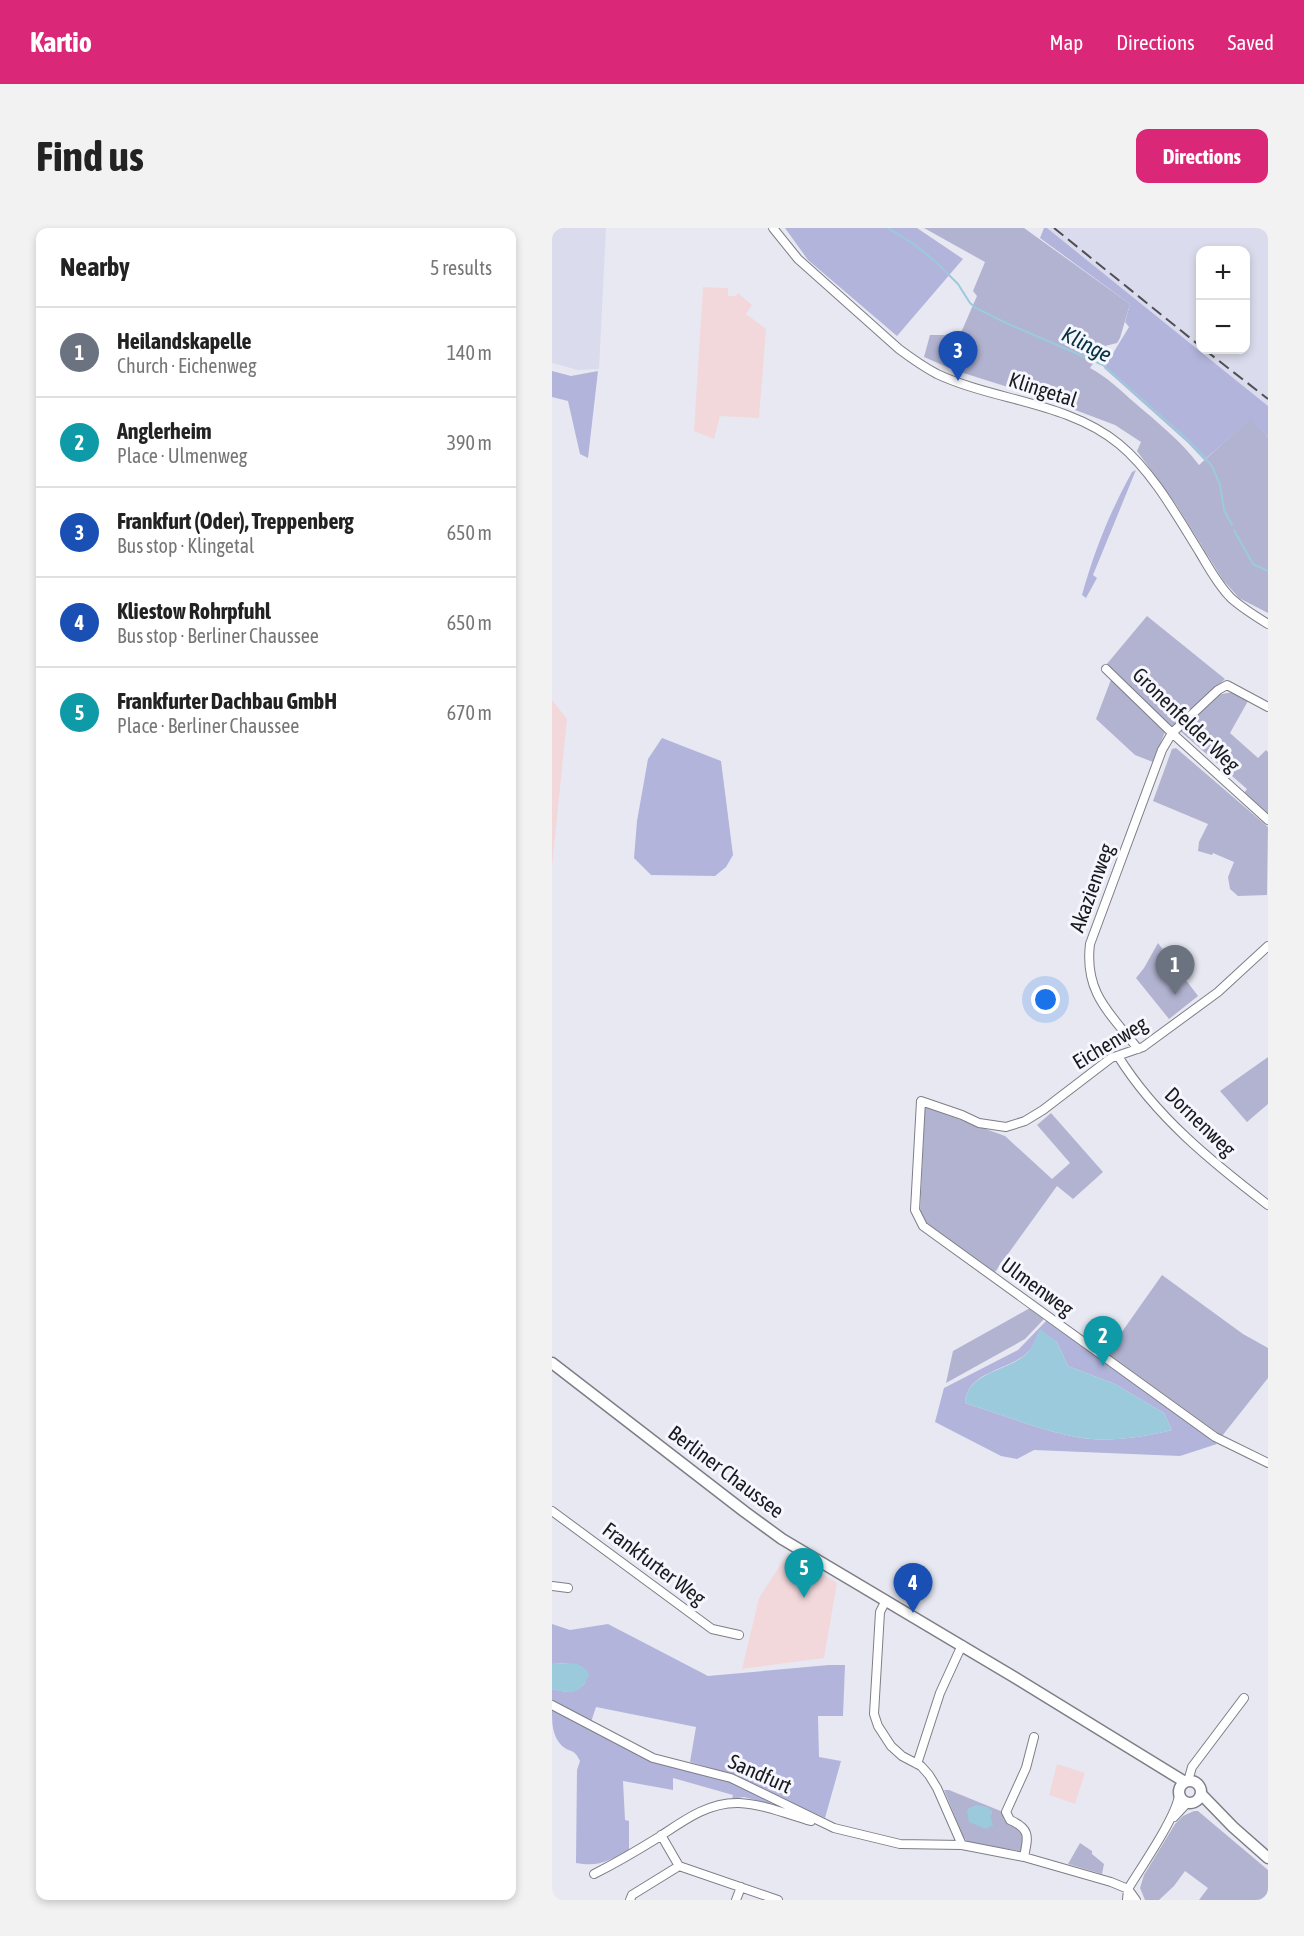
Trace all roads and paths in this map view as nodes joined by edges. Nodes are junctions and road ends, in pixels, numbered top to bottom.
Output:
1 (773, 228) edge
2 (1268, 624) edge
3 (1106, 669) dead end
4 (1268, 707) edge
5 (1172, 733) junction
6 (1268, 820) edge
7 (1268, 946) edge
8 (1138, 1049) junction
9 (1118, 1056) junction
10 (921, 1101) joint
11 (1268, 1205) edge
12 (552, 1363) edge
13 (1268, 1463) edge
14 (552, 1511) edge
15 (552, 1586) edge
16 (568, 1588) dead end
17 (886, 1600) junction
18 (739, 1635) dead end
19 (962, 1646) junction
20 (1244, 1698) dead end
21 (552, 1705) edge
22 (1034, 1737) dead end
23 (917, 1764) junction
24 (1183, 1786) junction
25 (1195, 1799) junction
26 (1166, 1825) junction
27 (834, 1828) junction
28 (661, 1835) junction
29 (962, 1845) junction
30 (1024, 1857) junction
31 (1268, 1858) edge
32 (679, 1866) junction
33 (594, 1874) dead end
34 (741, 1887) junction
35 (1128, 1889) junction
36 (630, 1900) edge
37 (736, 1900) edge
38 (778, 1900) edge
39 (1127, 1900) edge
40 (1136, 1900) edge

1 - 2 street, Klingetal
3 - 5 street, Gronenfelder Weg
4 - 5 street
5 - 6 street, Gronenfelder Weg
5 - 8 street, Akazienweg
7 - 8 street, Eichenweg
8 - 9 street, Eichenweg
9 - 10 street, Eichenweg
9 - 11 street, Dornenweg
10 - 13 street, Ulmenweg
12 - 17 main road, Berliner Chaussee
14 - 18 street, Frankfurter Weg
15 - 16 street
17 - 19 main road, Berliner Chaussee
17 - 23 street
19 - 23 street
19 - 24 main road, Berliner Chaussee
20 - 24 street
21 - 27 street, Sandfurt
22 - 30 street
23 - 29 street
24 - 25 main road
24 - 25 main road
24 - 26 street
25 - 26 street
25 - 31 main road
26 - 35 street
27 - 28 street
27 - 29 street, Sandfurt
28 - 32 street
28 - 33 street
29 - 30 street, Sandfurt
30 - 35 street, Sandfurt
32 - 34 street
32 - 36 street
34 - 37 street
34 - 38 street
35 - 39 street
35 - 40 street

